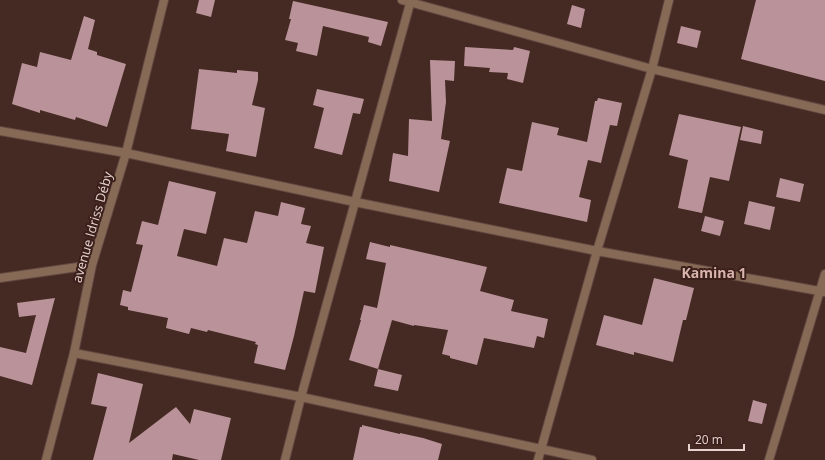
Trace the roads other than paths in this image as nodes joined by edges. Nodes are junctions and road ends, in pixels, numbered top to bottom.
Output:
1 (164, 0) edge
2 (402, 0) edge
3 (669, 0) edge
4 (411, 1) edge
5 (652, 69) junction
6 (825, 110) edge
7 (0, 131) edge
8 (126, 153) junction
9 (355, 202) junction
10 (597, 251) junction
11 (92, 264) junction
12 (825, 274) edge
13 (0, 278) edge
14 (823, 291) edge
15 (74, 353) junction
16 (301, 397) junction
17 (541, 449) junction
18 (46, 460) edge
19 (285, 460) edge
20 (538, 460) edge
21 (592, 460) edge
22 (769, 460) edge

1 - 8 street, avenue Idriss Déby
2 - 4 street
3 - 5 street
4 - 5 street
4 - 9 street
5 - 6 street
5 - 10 street
7 - 8 street
8 - 9 street
8 - 11 street, avenue Idriss Déby
9 - 10 street
9 - 16 street
10 - 14 street
10 - 17 street
11 - 13 street
11 - 15 street, avenue Idriss Déby
12 - 14 street
14 - 22 street
15 - 16 street
15 - 18 street, avenue Idriss Déby
16 - 17 street
16 - 19 street
17 - 20 street
17 - 21 street

